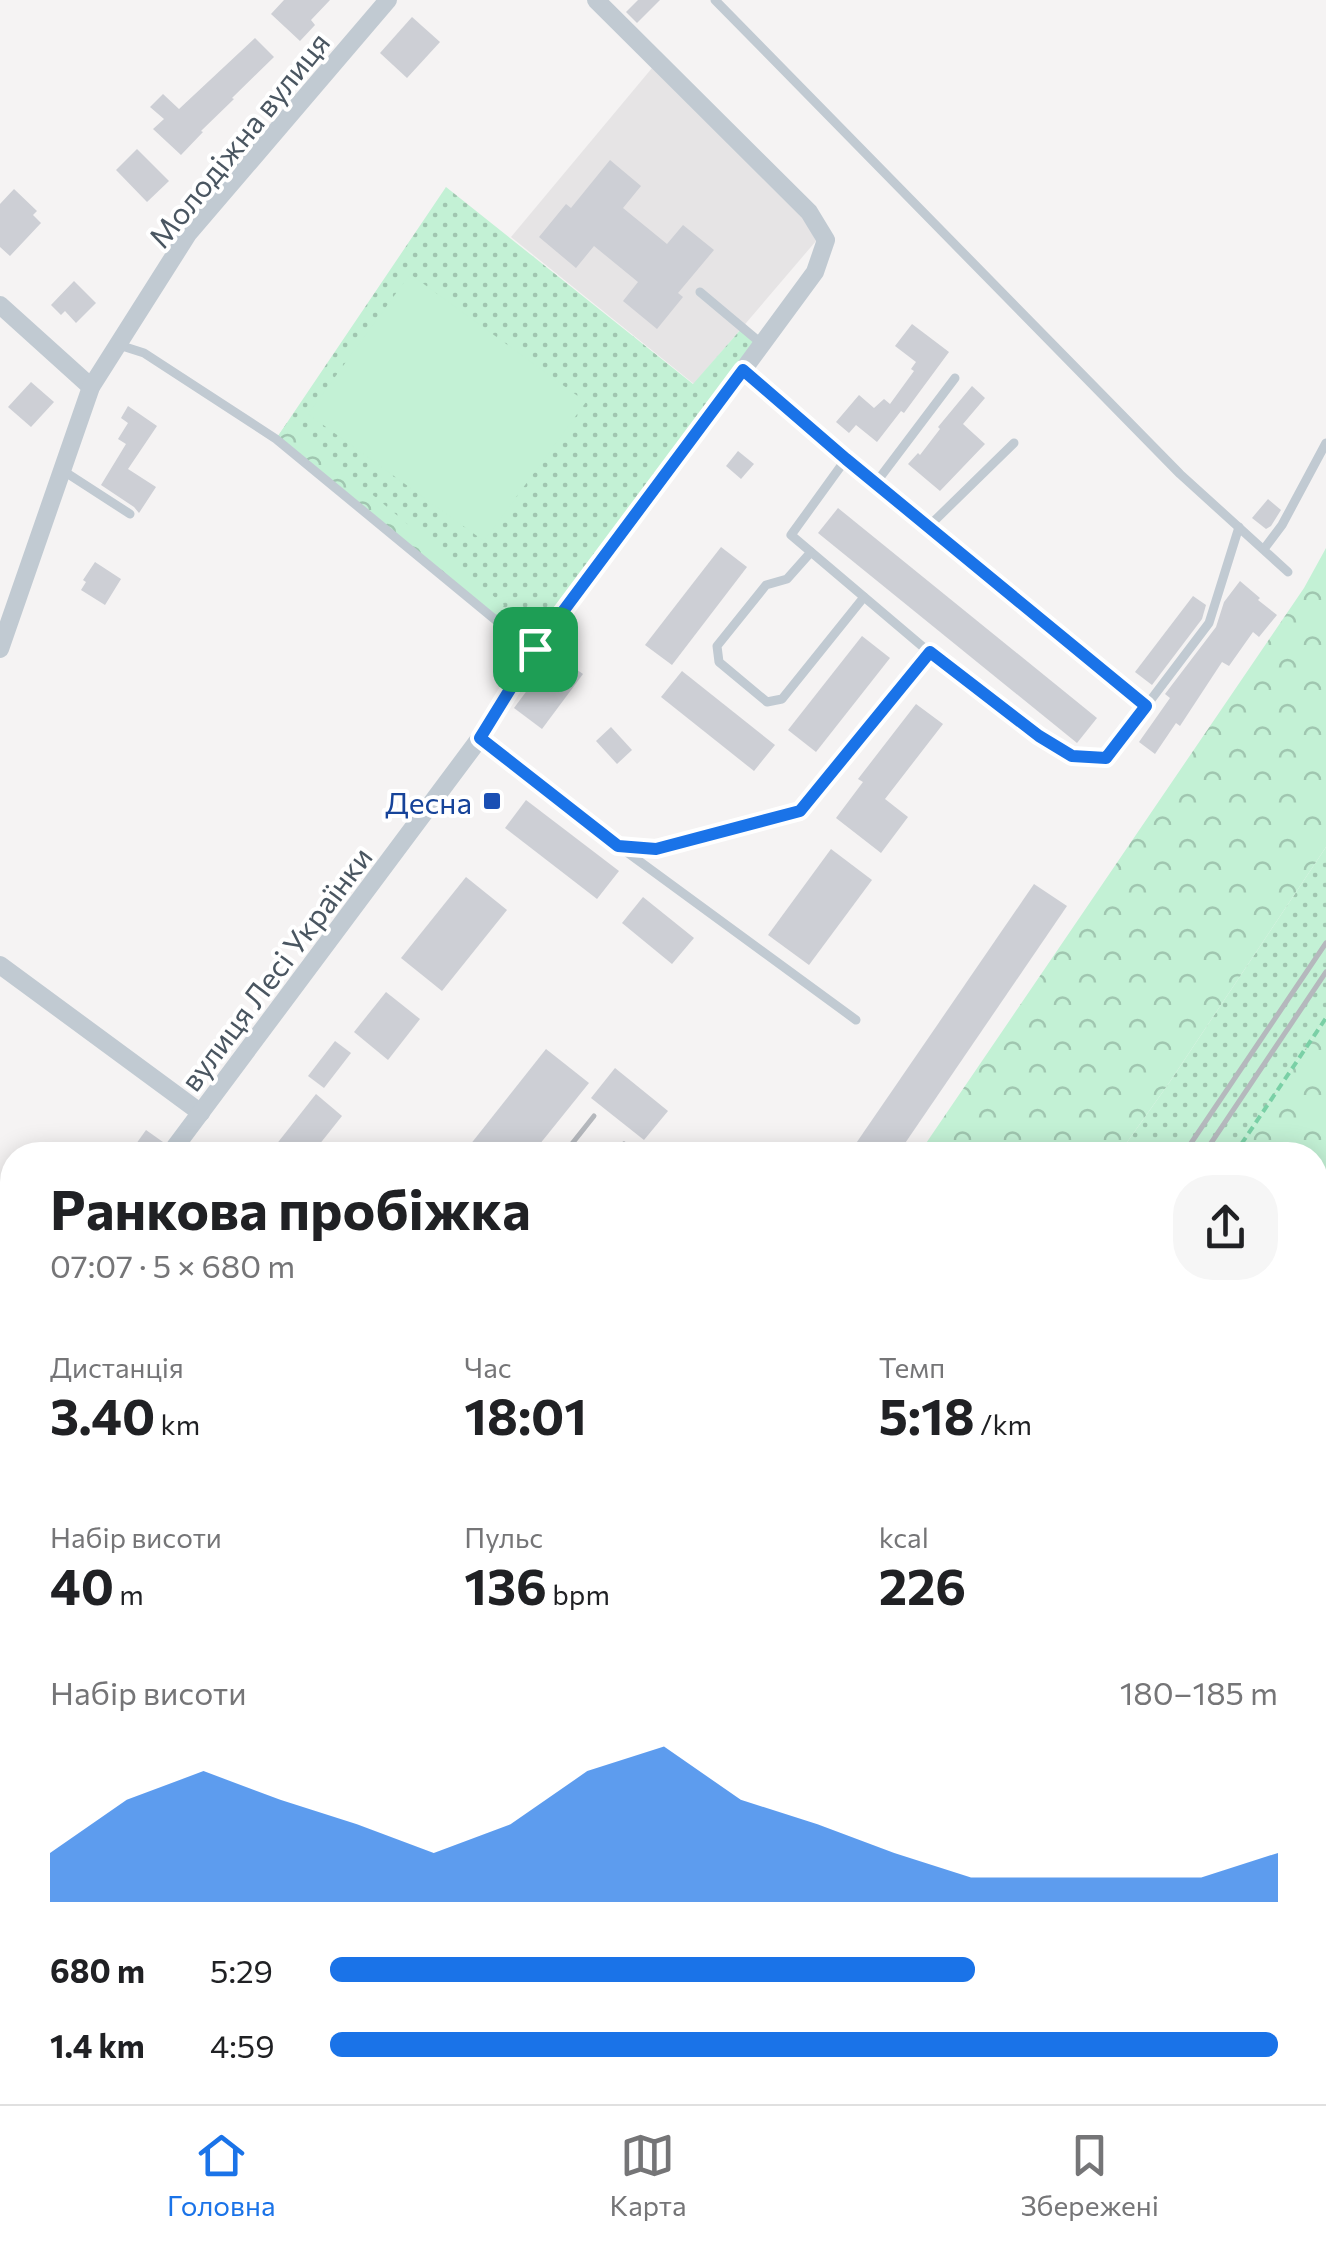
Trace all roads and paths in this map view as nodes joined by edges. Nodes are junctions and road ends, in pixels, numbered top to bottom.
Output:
1 (388, 0) edge
2 (596, 0) edge
3 (716, 0) edge
4 (700, 292) dead end
5 (0, 305) edge
6 (762, 344) junction
7 (118, 345) junction
8 (743, 370) junction
9 (955, 378) dead end
10 (91, 387) junction
11 (1326, 442) edge
12 (1014, 443) dead end
13 (846, 459) junction
14 (62, 470) junction
15 (876, 484) junction
16 (130, 514) dead end
17 (928, 527) junction
18 (1239, 527) junction
19 (1264, 549) junction
20 (811, 552) junction
21 (1288, 572) dead end
22 (864, 596) junction
23 (0, 649) edge
24 (535, 649) junction
25 (930, 652) junction
26 (1146, 706) junction
27 (480, 738) junction
28 (618, 846) junction
29 (0, 965) edge
30 (1326, 1018) edge
31 (856, 1020) dead end
32 (201, 1113) junction
33 (179, 1142) edge
34 (1243, 1142) edge

1 - 7 street, Молодіжна вулиця
2 - 6 street
3 - 18 lane
4 - 6 lane
5 - 10 street
6 - 8 street
7 - 10 street, Молодіжна вулиця
7 - 24 lane
8 - 13 street
8 - 24 lane
9 - 15 lane
10 - 14 street, Молодіжна вулиця
11 - 19 lane
12 - 17 lane
13 - 15 street
13 - 20 lane
14 - 16 lane
14 - 23 street, Молодіжна вулиця
15 - 17 street
17 - 26 street
18 - 19 lane
18 - 26 lane
19 - 21 lane
20 - 22 lane
20 - 22 lane
22 - 25 lane
24 - 27 lane
25 - 26 lane
25 - 28 street
27 - 28 street
27 - 32 street, вулиця Лесі Українки
28 - 31 lane
29 - 32 street
30 - 34 path
32 - 33 street, вулиця Лесі Українки

